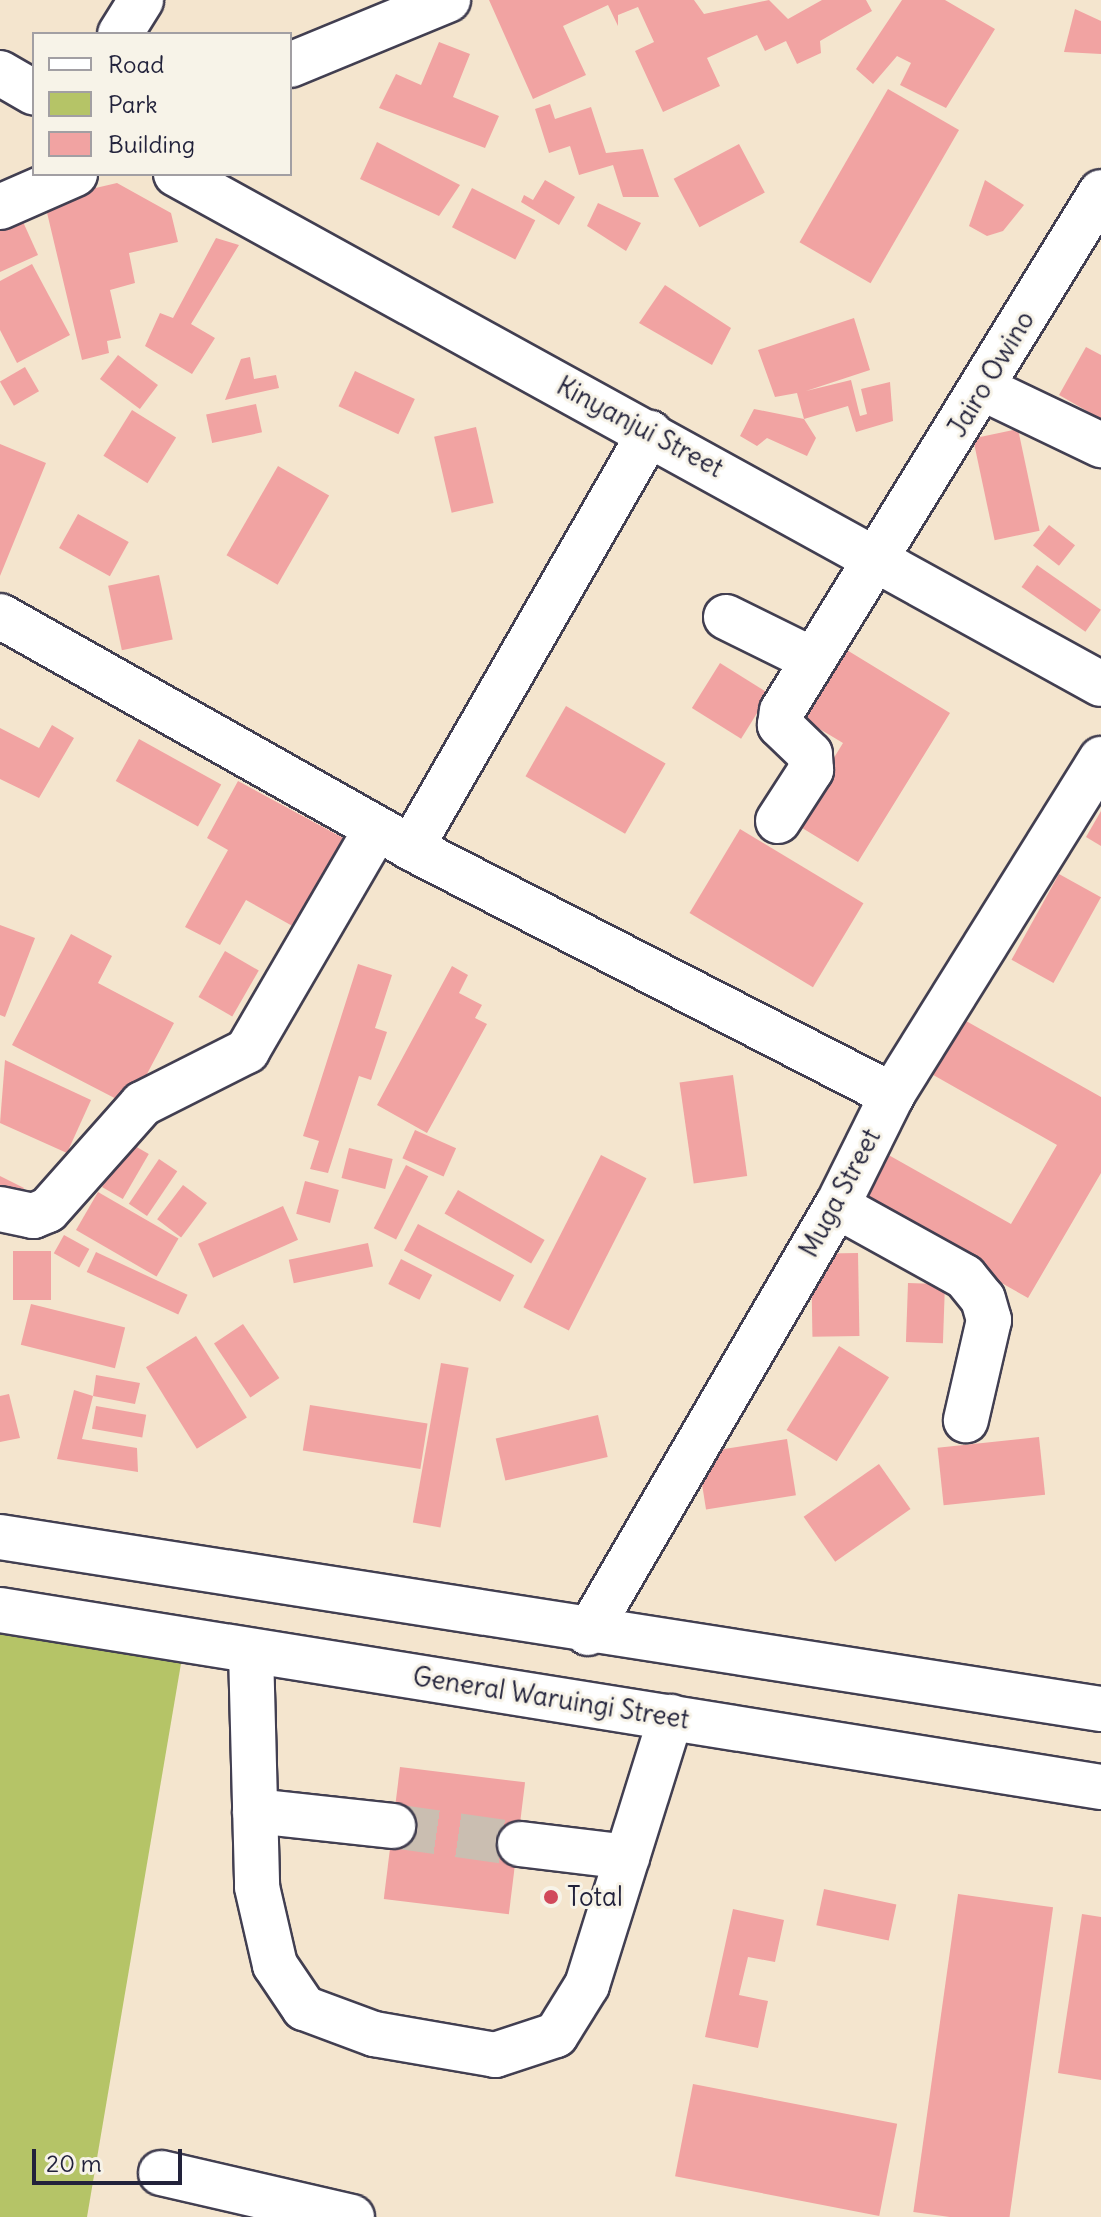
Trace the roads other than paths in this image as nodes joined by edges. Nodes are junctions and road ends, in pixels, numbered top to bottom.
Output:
1 (141, 0) edge
2 (165, 0) edge
3 (448, 0) edge
4 (121, 32) edge
5 (145, 32) edge
6 (292, 64) edge
7 (0, 73) edge
8 (32, 92) edge
9 (70, 176) edge
10 (180, 176) edge
11 (1101, 192) edge
12 (0, 207) edge
13 (984, 389) junction
14 (650, 433) junction
15 (1101, 445) edge
16 (879, 555) junction
17 (0, 616) edge
18 (726, 617) dead end
19 (811, 659) junction
20 (1101, 684) edge
21 (1101, 759) edge
22 (778, 821) dead end
23 (394, 838) junction
24 (892, 1095) junction
25 (837, 1206) junction
26 (0, 1209) edge
27 (966, 1420) dead end
28 (0, 1537) edge
29 (0, 1610) edge
30 (588, 1633) junction
31 (251, 1651) junction
32 (1101, 1709) edge
33 (671, 1717) junction
34 (1101, 1787) edge
35 (255, 1811) junction
36 (393, 1826) tunnel mouth
37 (520, 1844) tunnel mouth
38 (627, 1857) junction
39 (161, 2173) dead end
40 (352, 2217) edge

1 - 4 street
2 - 5 street
3 - 6 street
7 - 8 street
9 - 12 street
10 - 14 street, Kinyanjui Street
11 - 13 street, Jairo Owino
13 - 15 street
13 - 16 street, Jairo Owino
14 - 16 street, Kinyanjui Street
14 - 23 street
16 - 19 street, Jairo Owino
16 - 20 street, Kinyanjui Street
17 - 23 street
18 - 19 street
19 - 22 street, Jairo Owino
21 - 24 street, Muga Street
23 - 24 street
23 - 26 street
24 - 25 street, Muga Street
25 - 27 street
25 - 30 street, Muga Street
28 - 30 street
29 - 31 street, General Waruingi Street
30 - 32 street
31 - 33 street, General Waruingi Street
31 - 35 street
33 - 34 street, General Waruingi Street
33 - 38 street
35 - 36 street
35 - 38 street
37 - 38 street
39 - 40 street

